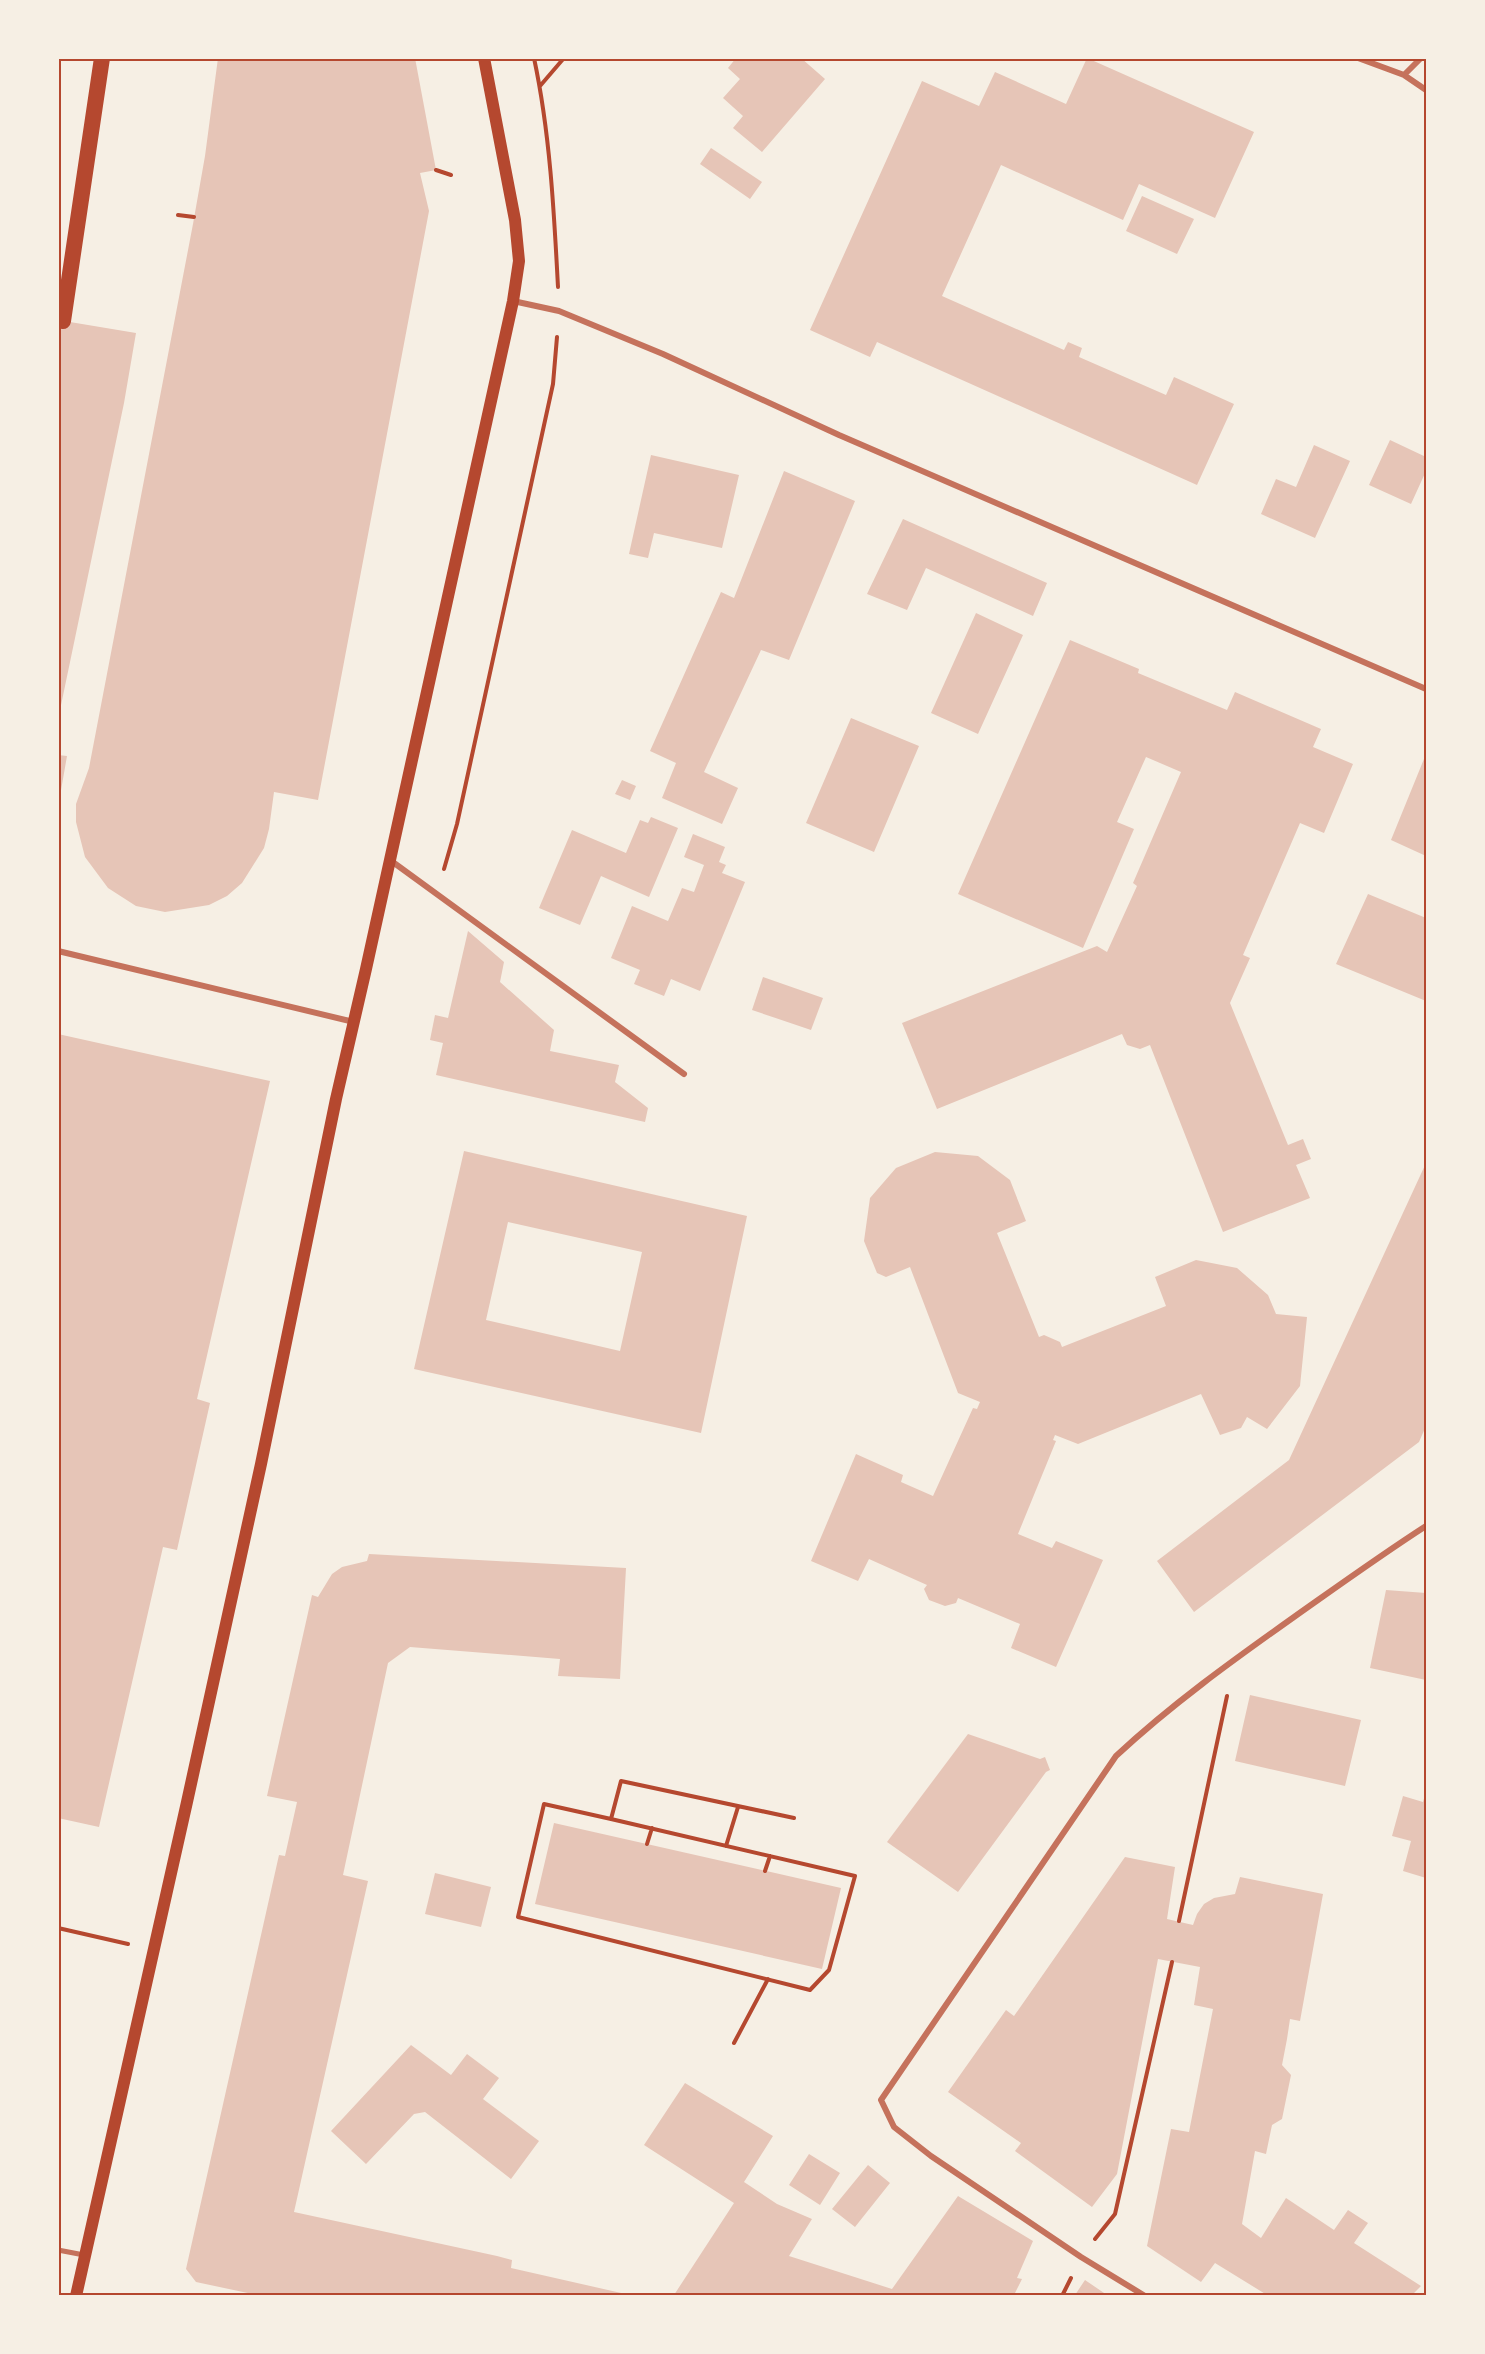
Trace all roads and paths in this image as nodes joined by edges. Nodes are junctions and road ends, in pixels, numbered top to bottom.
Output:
1 (102, 58) edge
2 (484, 58) edge
3 (534, 58) edge
4 (564, 58) edge
5 (1358, 58) edge
6 (1421, 58) edge
7 (1404, 75) junction
8 (540, 86) junction
9 (1426, 90) edge
10 (436, 170) dead end
11 (451, 175) dead end
12 (178, 215) dead end
13 (194, 217) dead end
14 (513, 301) junction
15 (560, 311) junction
16 (63, 321) dead end
17 (1426, 690) edge
18 (390, 860) junction
19 (437, 894) junction
20 (58, 951) edge
21 (354, 1022) junction
22 (684, 1074) dead end
23 (1426, 1526) edge
24 (1234, 1660) junction
25 (738, 1807) junction
26 (795, 1818) dead end
27 (612, 1819) junction
28 (652, 1828) junction
29 (647, 1844) dead end
30 (726, 1846) junction
31 (770, 1856) junction
32 (765, 1871) dead end
33 (1179, 1921) dead end
34 (58, 1928) edge
35 (154, 1950) junction
36 (1172, 1962) dead end
37 (768, 1979) junction
38 (734, 2043) dead end
39 (1105, 2225) dead end
40 (58, 2250) edge
41 (84, 2255) junction
42 (76, 2295) edge
43 (1145, 2295) edge

1 - 16 highway
2 - 14 main road
3 - 8 path
4 - 8 path
5 - 7 street
6 - 7 street
7 - 9 street
8 - 15 path
10 - 11 path
12 - 13 path
14 - 15 street
14 - 18 main road
15 - 17 street
15 - 19 path
18 - 19 street
18 - 21 main road
19 - 22 street
20 - 21 street
21 - 35 main road
23 - 24 street
24 - 33 path
24 - 43 street
25 - 26 path
25 - 27 path
25 - 30 path
27 - 28 path
27 - 37 path
28 - 29 path
28 - 30 path
30 - 31 path
31 - 32 path
31 - 37 path
34 - 35 path
35 - 41 main road
36 - 39 path
37 - 38 path
40 - 41 street
41 - 42 main road

